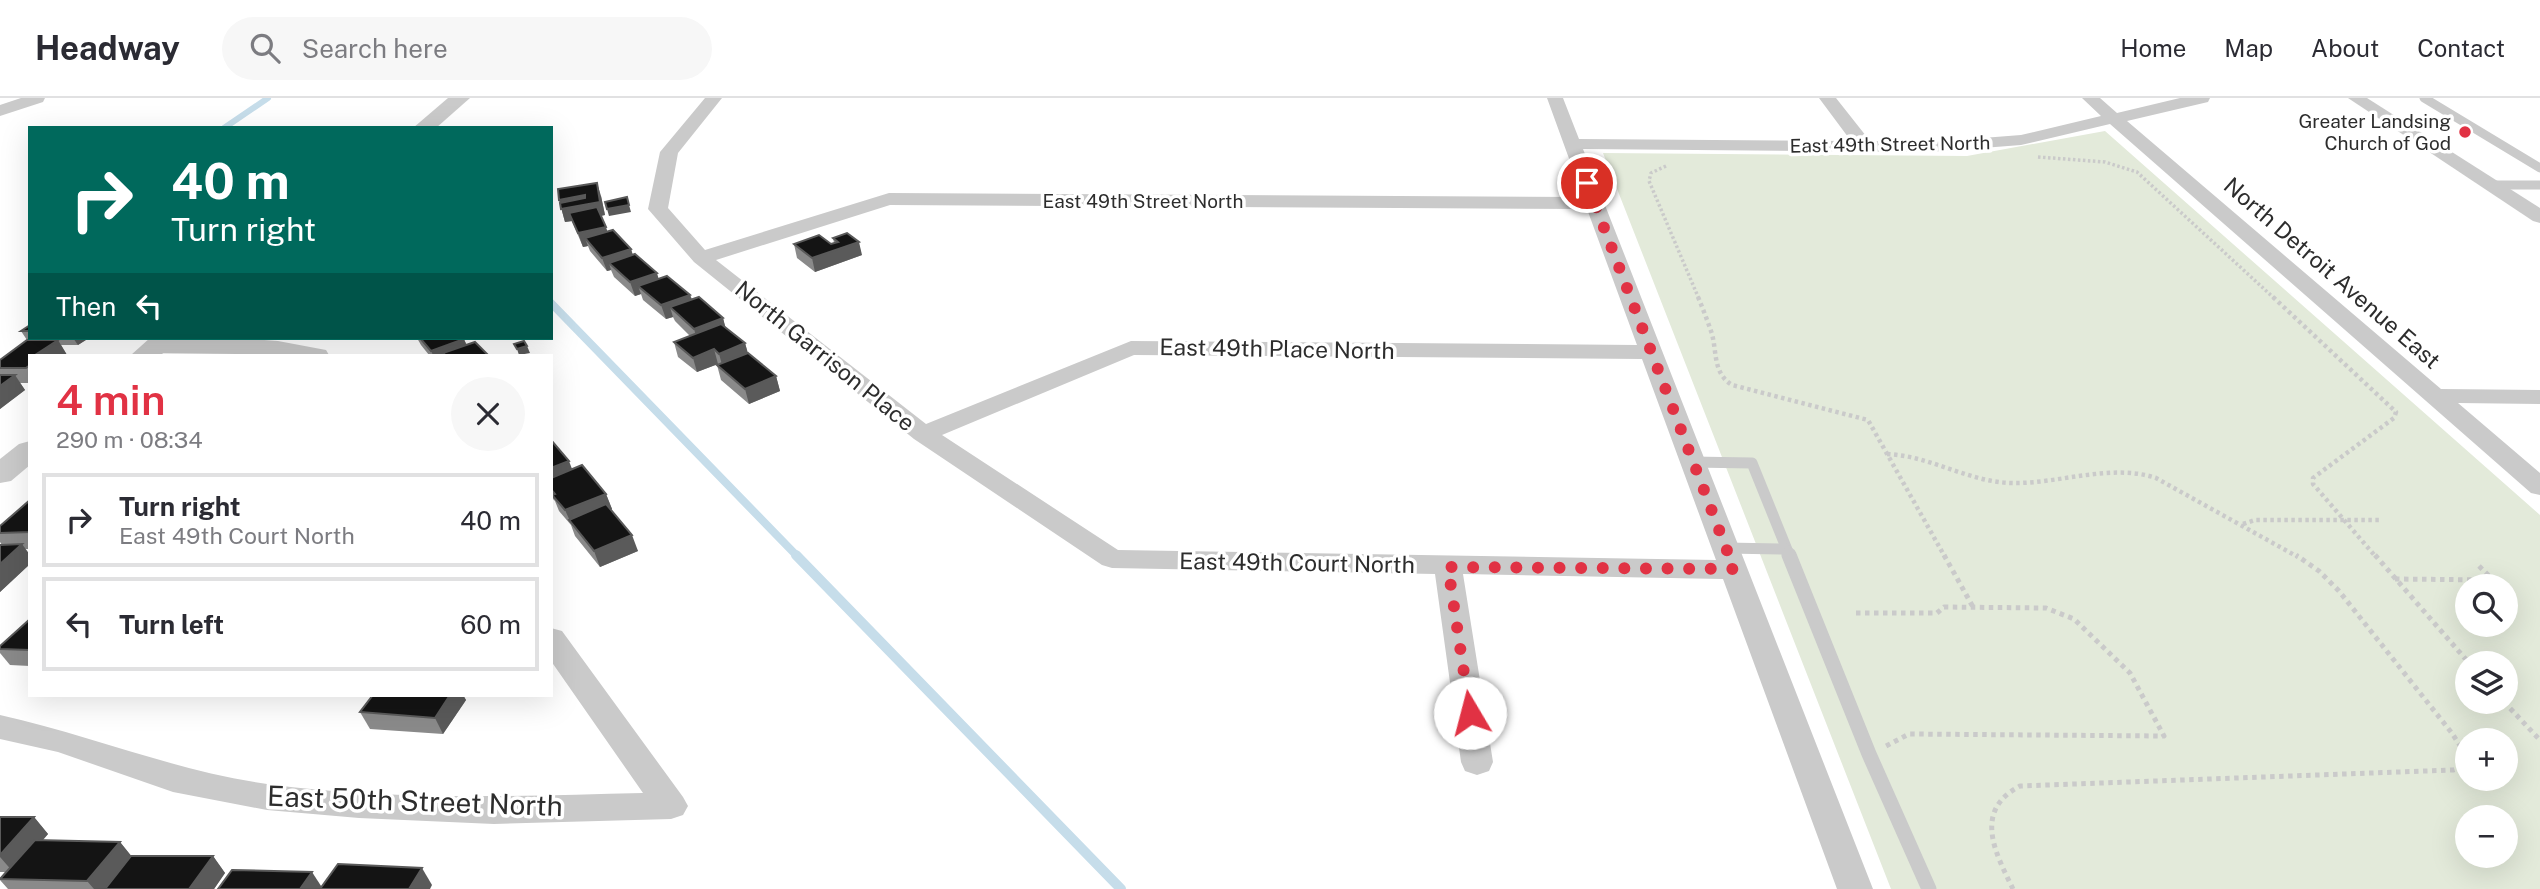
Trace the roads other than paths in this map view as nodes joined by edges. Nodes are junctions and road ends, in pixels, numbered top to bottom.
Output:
1 (37, 98) edge
2 (460, 98) edge
3 (714, 98) edge
4 (1555, 98) edge
5 (1827, 98) edge
6 (2090, 98) edge
7 (2203, 98) edge
8 (2356, 98) edge
9 (2424, 98) edge
10 (0, 111) edge
11 (2113, 118) junction
12 (426, 126) edge
13 (1573, 144) junction
14 (1865, 147) junction
15 (2540, 168) edge
16 (2491, 185) junction
17 (2540, 185) edge
18 (1594, 203) junction
19 (2540, 217) edge
20 (701, 258) junction
21 (156, 346) edge
22 (1649, 352) junction
23 (312, 354) edge
24 (2435, 396) junction
25 (2540, 397) edge
26 (923, 434) junction
27 (28, 452) edge
28 (1692, 462) junction
29 (0, 474) edge
30 (2540, 487) edge
31 (1785, 549) junction
32 (1112, 559) joint
33 (1730, 559) junction
34 (1448, 567) junction
35 (553, 641) edge
36 (0, 727) edge
37 (1477, 762) dead end
38 (1855, 889) edge
39 (1929, 889) edge

1 - 10 street
2 - 12 street
3 - 20 street, North Garrison Place
4 - 13 street
5 - 14 street
6 - 11 street, North Detroit Avenue East
7 - 11 street, East 49th Street North
8 - 16 street
9 - 15 lane
11 - 14 street, East 49th Street North
11 - 24 street, North Detroit Avenue East
13 - 14 street, East 49th Street North
13 - 18 street
16 - 17 lane
16 - 19 street
18 - 20 street, East 49th Street North
18 - 22 street
20 - 26 street, North Garrison Place
21 - 23 street
22 - 26 street, East 49th Place North
22 - 28 street
24 - 25 street
24 - 30 street, North Detroit Avenue East
26 - 32 street, North Garrison Place
27 - 29 street
28 - 31 lane
28 - 33 street
31 - 33 lane
31 - 39 lane
32 - 34 street, East 49th Court North
33 - 34 street, East 49th Court North
33 - 38 street
34 - 37 street
35 - 36 street, East 50th Street North

